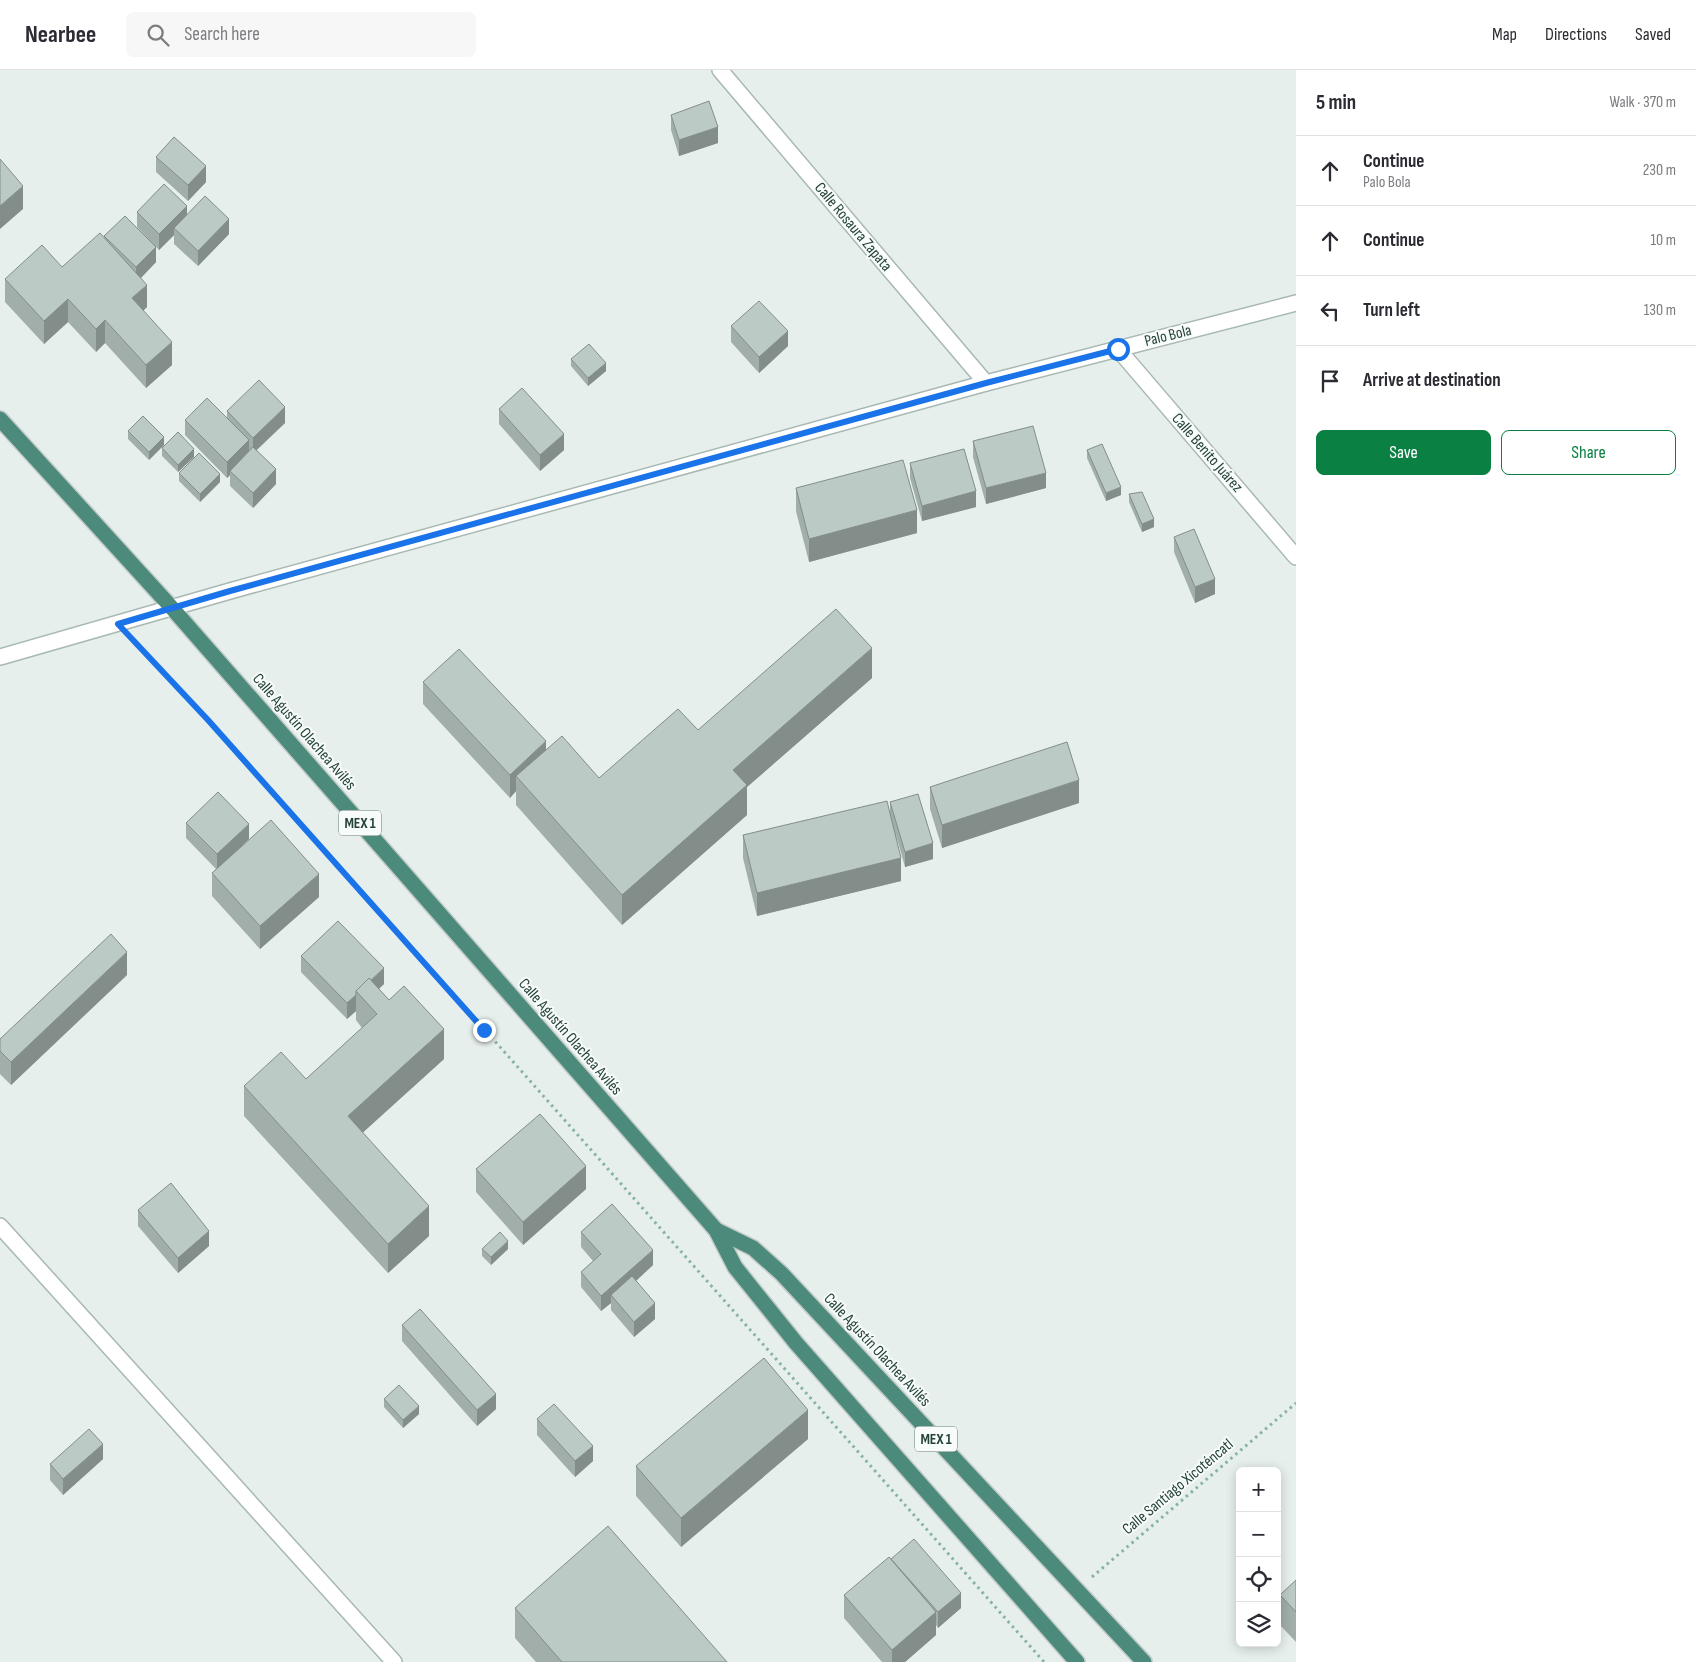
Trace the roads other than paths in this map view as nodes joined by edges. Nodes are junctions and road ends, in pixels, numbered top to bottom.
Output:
1 (720, 70) edge
2 (1296, 303) edge
3 (1118, 349) junction
4 (986, 383) junction
5 (0, 419) edge
6 (1296, 557) edge
7 (172, 608) junction
8 (0, 657) edge
9 (0, 1226) edge
10 (716, 1230) junction
11 (394, 1662) edge
12 (1077, 1662) edge
13 (1144, 1662) edge

1 - 4 street, Calle Rosaura Zapata
2 - 3 street, Palo Bola
3 - 4 street, Palo Bola
3 - 6 street, Calle Benito Juárez
4 - 7 street, Palo Bola
5 - 7 highway, Calle Agustín Olachea Avilés / MEX 1
7 - 8 street, Palo Bola
7 - 10 highway, Calle Agustín Olachea Avilés / MEX 1
9 - 11 street
10 - 12 highway, Calle Agustín Olachea Avilés / MEX 1
10 - 13 highway, Calle Agustín Olachea Avilés / MEX 1

